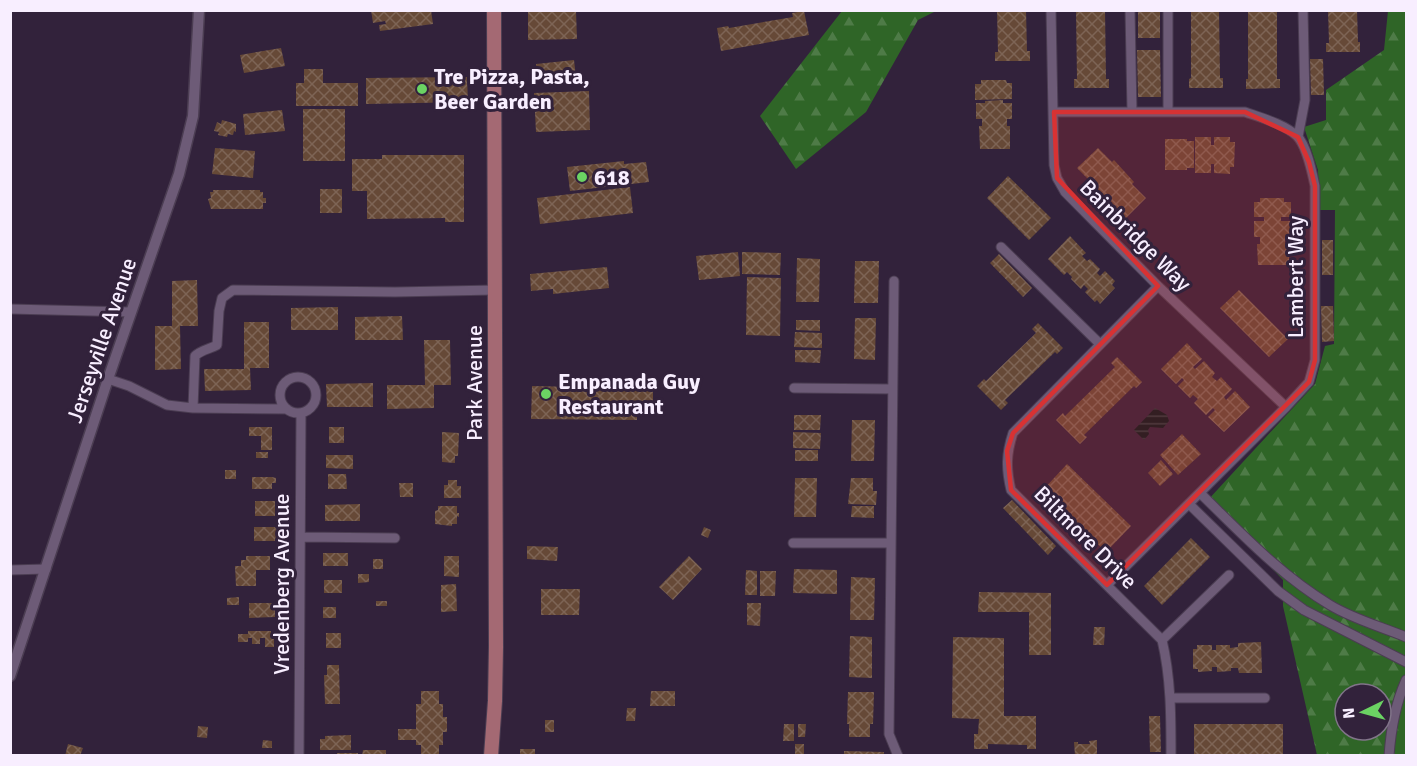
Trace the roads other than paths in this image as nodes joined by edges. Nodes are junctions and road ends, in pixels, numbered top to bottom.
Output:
1 (199, 10) edge
2 (494, 10) edge
3 (1051, 10) edge
4 (1130, 10) edge
5 (1168, 10) edge
6 (1303, 10) edge
7 (1168, 111) junction
8 (1054, 112) junction
9 (1132, 112) junction
10 (1298, 137) junction
11 (1001, 247) dead end
12 (894, 281) dead end
13 (1158, 286) junction
14 (495, 290) junction
15 (10, 309) edge
16 (131, 312) junction
17 (1100, 344) junction
18 (108, 379) junction
19 (794, 388) dead end
20 (892, 389) junction
21 (1287, 407) junction
22 (193, 408) junction
23 (287, 410) junction
24 (301, 413) junction
25 (1200, 493) junction
26 (1189, 504) junction
27 (301, 537) junction
28 (395, 538) dead end
29 (793, 543) dead end
30 (891, 543) junction
31 (1254, 546) junction
32 (1244, 557) junction
33 (46, 569) junction
34 (10, 570) edge
35 (1229, 575) dead end
36 (1107, 585) junction
37 (1356, 617) junction
38 (1350, 632) junction
39 (1407, 637) edge
40 (1162, 640) junction
41 (1407, 662) edge
42 (10, 675) edge
43 (1407, 680) edge
44 (1171, 698) junction
45 (1265, 698) dead end
46 (299, 756) edge
47 (491, 756) edge
48 (898, 756) edge
49 (1171, 756) edge
50 (1389, 756) edge

1 - 16 street, Jerseyville Avenue
2 - 14 main road, Park Avenue
3 - 8 street, Bainbridge Way
4 - 9 street
5 - 7 street
6 - 10 street
7 - 9 street
7 - 10 street
8 - 9 street
8 - 13 street, Bainbridge Way
10 - 21 street, Lambert Way
11 - 17 street
12 - 20 street
13 - 17 street, Biltmore Drive
13 - 21 street, Bainbridge Way
14 - 22 street
14 - 47 main road, Park Avenue
15 - 16 street
16 - 18 street, Jerseyville Avenue
17 - 36 street, Biltmore Drive
18 - 22 street
18 - 33 street, Jerseyville Avenue
19 - 20 street
20 - 30 street
21 - 25 street, Lambert Way
22 - 23 street
23 - 24 street
23 - 24 street
24 - 27 street, Vredenberg Avenue
25 - 26 street, Lambert Way
25 - 31 street
26 - 32 street
26 - 36 street, Lambert Way
27 - 28 street
27 - 46 street, Vredenberg Avenue
29 - 30 street
30 - 48 street
31 - 32 street
31 - 37 street
32 - 38 street
33 - 34 street
33 - 42 street, Jerseyville Avenue
35 - 40 street
36 - 40 street, Biltmore Drive
37 - 38 street
37 - 39 street
38 - 41 street
40 - 44 street
43 - 50 street
44 - 45 street
44 - 49 street

